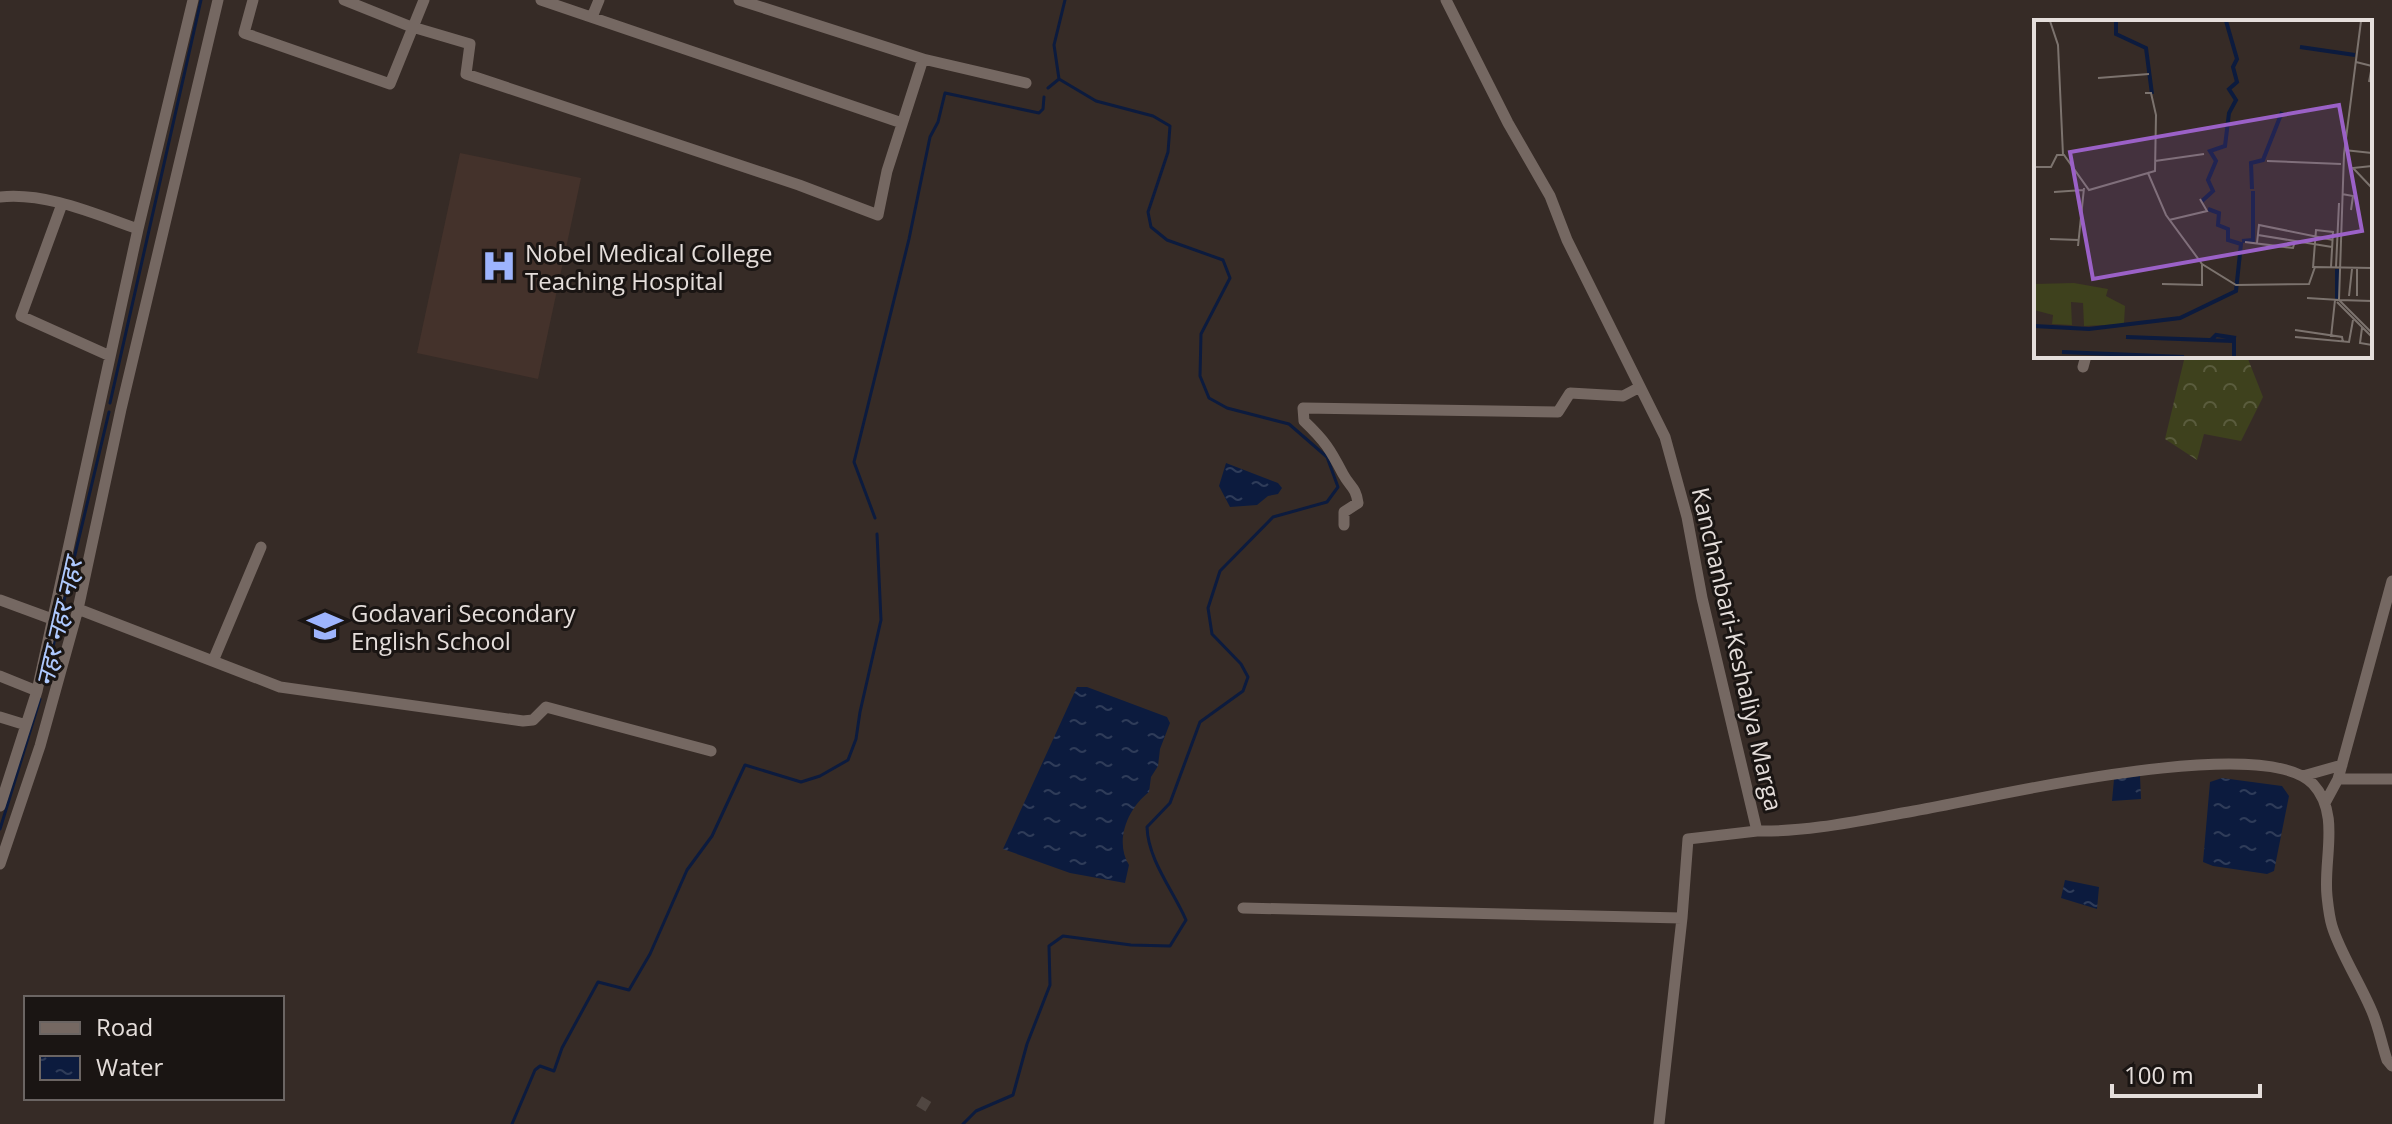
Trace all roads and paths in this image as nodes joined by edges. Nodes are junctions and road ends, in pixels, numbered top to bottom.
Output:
1 (193, 0) edge
2 (218, 0) edge
3 (253, 0) edge
4 (344, 0) edge
5 (424, 0) edge
6 (541, 0) edge
7 (599, 0) edge
8 (739, 0) edge
9 (1446, 0) edge
10 (592, 17) junction
11 (413, 27) junction
12 (923, 59) junction
13 (1026, 83) dead end
14 (902, 123) junction
15 (0, 197) edge
16 (62, 204) junction
17 (138, 229) junction
18 (110, 356) junction
19 (1640, 387) junction
20 (99, 405) junction
21 (121, 409) junction
22 (1344, 525) dead end
23 (261, 547) dead end
24 (2392, 581) edge
25 (0, 600) edge
26 (78, 609) junction
27 (52, 619) junction
28 (213, 661) junction
29 (0, 676) edge
30 (37, 691) junction
31 (0, 717) edge
32 (26, 725) junction
33 (711, 751) dead end
34 (2342, 765) junction
35 (2303, 776) junction
36 (2338, 779) junction
37 (2392, 779) edge
38 (2325, 803) junction
39 (0, 806) edge
40 (1757, 831) junction
41 (0, 864) edge
42 (1243, 908) dead end
43 (1682, 918) junction
44 (2392, 1066) edge
45 (1659, 1124) edge

1 - 17 street
2 - 21 street
3 - 11 street
4 - 11 street
5 - 11 street
6 - 10 street
7 - 10 street
8 - 12 street
9 - 19 street, Kanchanbari-Keshaliya Marga
10 - 14 street
11 - 14 street
12 - 13 street
12 - 14 street
15 - 16 street
16 - 17 street
16 - 18 street
17 - 18 street
18 - 20 street
19 - 22 street
19 - 40 street, Kanchanbari-Keshaliya Marga
20 - 21 street
20 - 27 street
21 - 26 street
23 - 28 street
24 - 34 street
25 - 27 street
26 - 28 street
26 - 41 street
27 - 30 street
28 - 33 street
29 - 30 street
30 - 32 street
31 - 32 street
32 - 39 street
34 - 35 street
34 - 36 street
35 - 38 street
35 - 40 street, Kanchanbari-Keshaliya Marga
36 - 37 street
36 - 38 street
38 - 44 street
40 - 43 street
42 - 43 street
43 - 45 street

